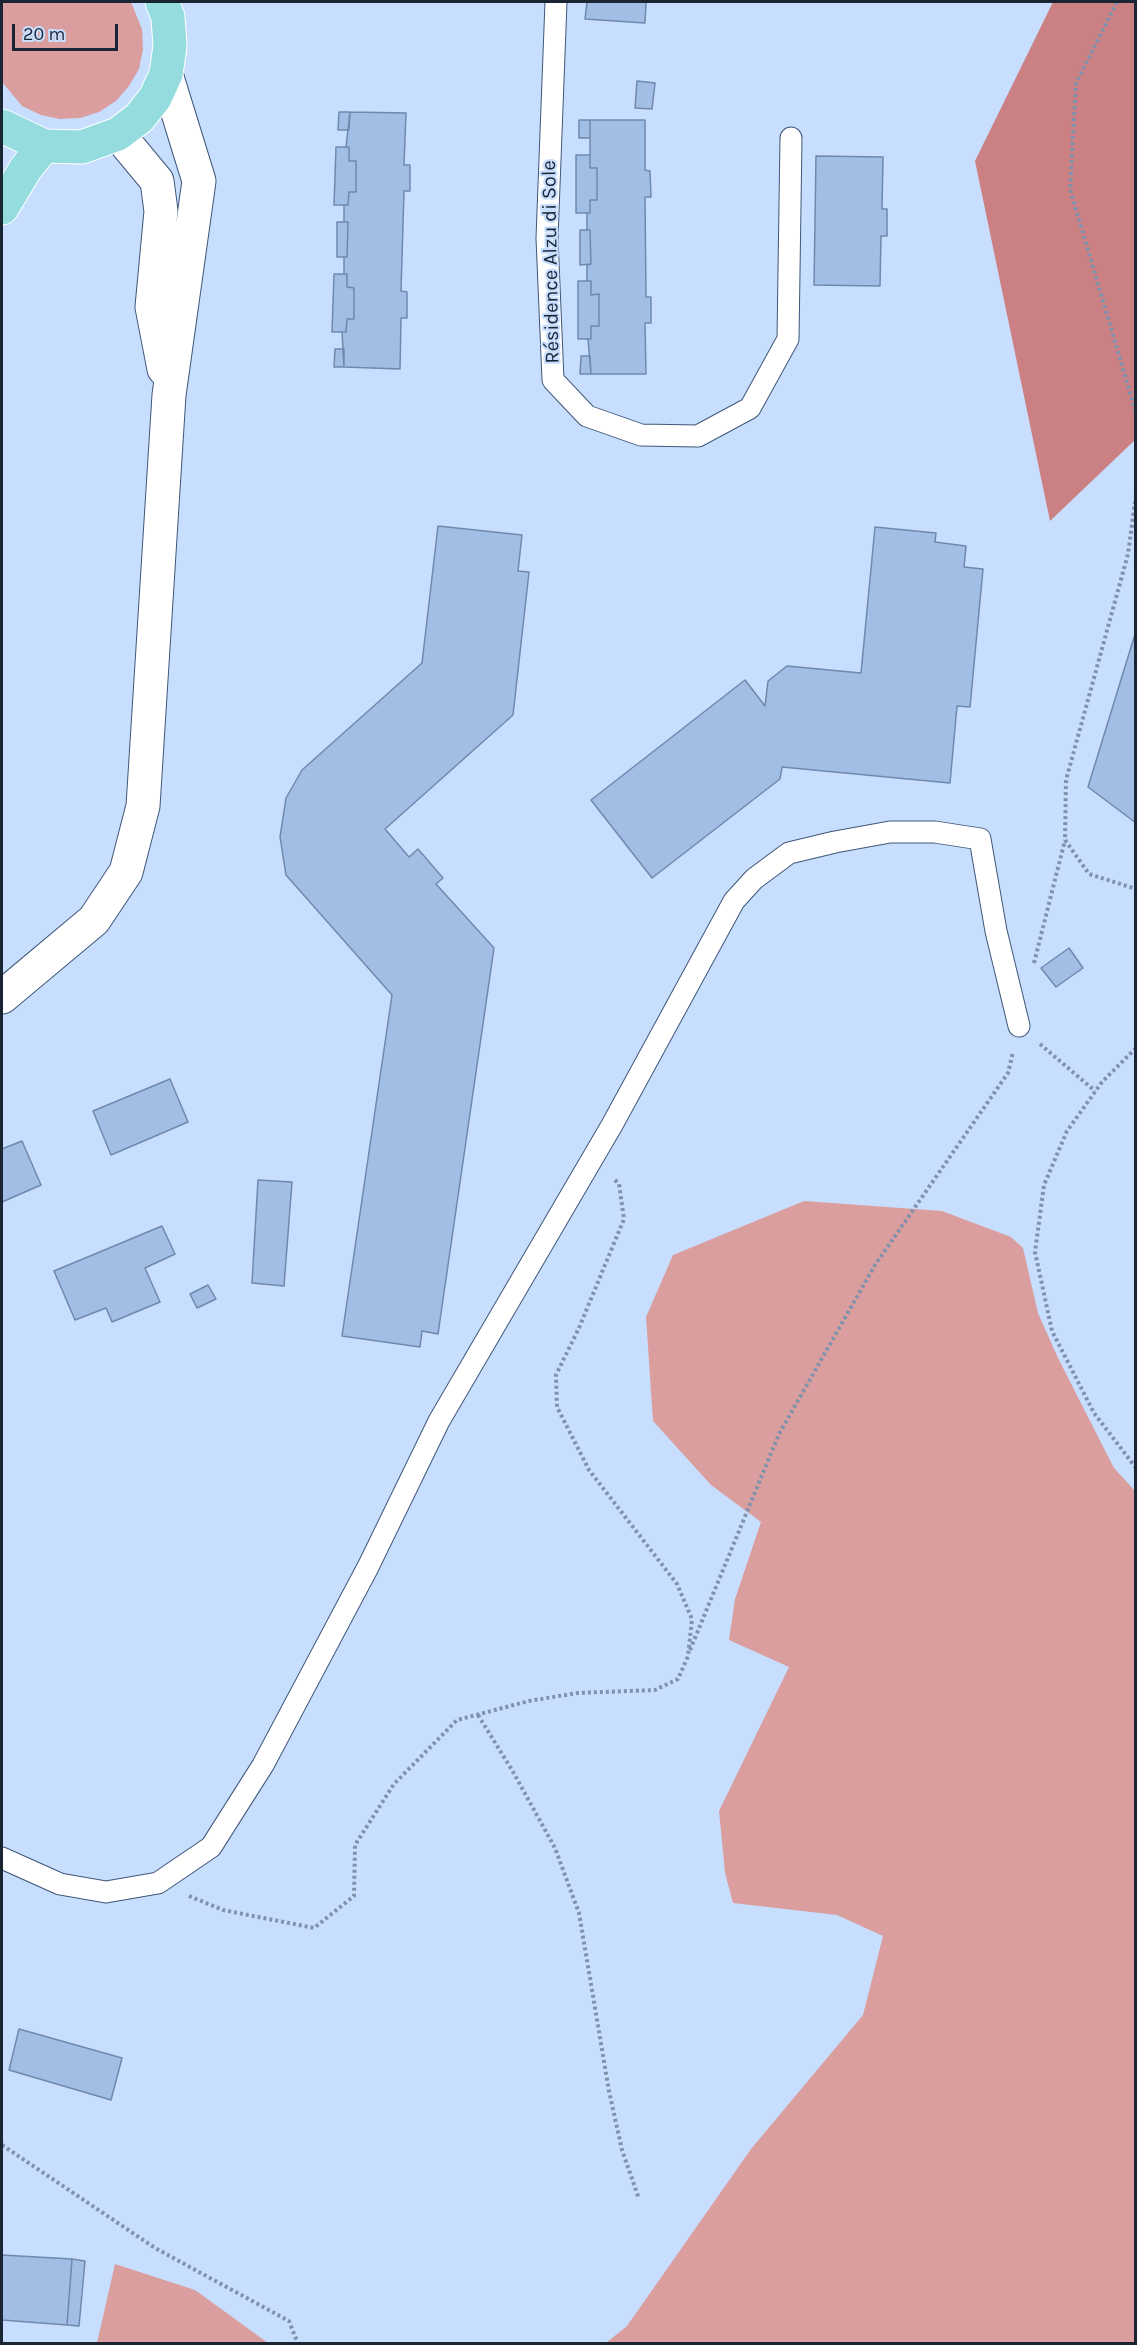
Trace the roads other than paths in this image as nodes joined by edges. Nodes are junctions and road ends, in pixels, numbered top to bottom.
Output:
1 (162, 2) edge
2 (556, 2) edge
3 (166, 74) junction
4 (2, 126) edge
5 (118, 134) junction
6 (791, 138) dead end
7 (44, 146) junction
8 (2, 208) edge
9 (169, 395) junction
10 (2, 997) edge
11 (1019, 1026) road end
12 (2, 1858) edge

1 - 3 main road
2 - 6 lane, Résidence Alzu di Sole
3 - 5 main road
3 - 9 main road
4 - 7 main road
5 - 7 main road
5 - 9 main road
7 - 8 main road
9 - 10 main road
11 - 12 lane

